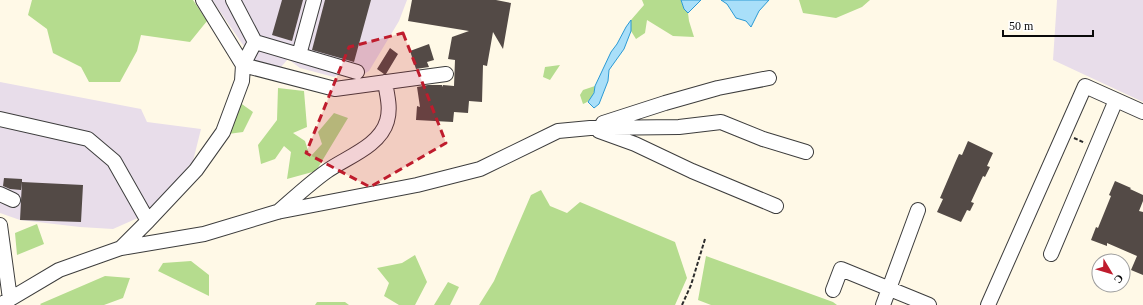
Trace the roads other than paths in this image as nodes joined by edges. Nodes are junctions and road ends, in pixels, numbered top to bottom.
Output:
1 (203, 0) edge
2 (233, 0) edge
3 (314, 0) edge
4 (255, 42) junction
5 (299, 55) junction
6 (243, 65) junction
7 (356, 72) dead end
8 (446, 74) dead end
9 (769, 78) dead end
10 (385, 82) junction
11 (1116, 100) junction
12 (1143, 112) edge
13 (0, 119) edge
14 (590, 128) junction
15 (806, 152) dead end
16 (0, 194) edge
17 (13, 200) dead end
18 (776, 206) dead end
19 (918, 210) dead end
20 (277, 212) junction
21 (148, 221) junction
22 (0, 225) edge
23 (121, 248) junction
24 (1051, 254) dead end
25 (889, 288) junction
26 (833, 290) dead end
27 (5, 302) edge
28 (883, 305) edge
29 (930, 305) edge
30 (988, 305) edge

1 - 6 lane
2 - 4 lane
3 - 5 lane
4 - 5 lane
4 - 6 lane
5 - 7 lane
6 - 10 lane
6 - 21 lane
8 - 10 lane
9 - 14 lane
10 - 20 lane
11 - 12 lane
11 - 24 lane
11 - 30 lane
13 - 21 lane
14 - 15 lane
14 - 18 lane
14 - 20 lane
16 - 17 lane
19 - 25 lane
20 - 23 lane
21 - 23 lane
22 - 27 lane
23 - 27 lane
25 - 26 lane
25 - 28 lane
25 - 29 lane

